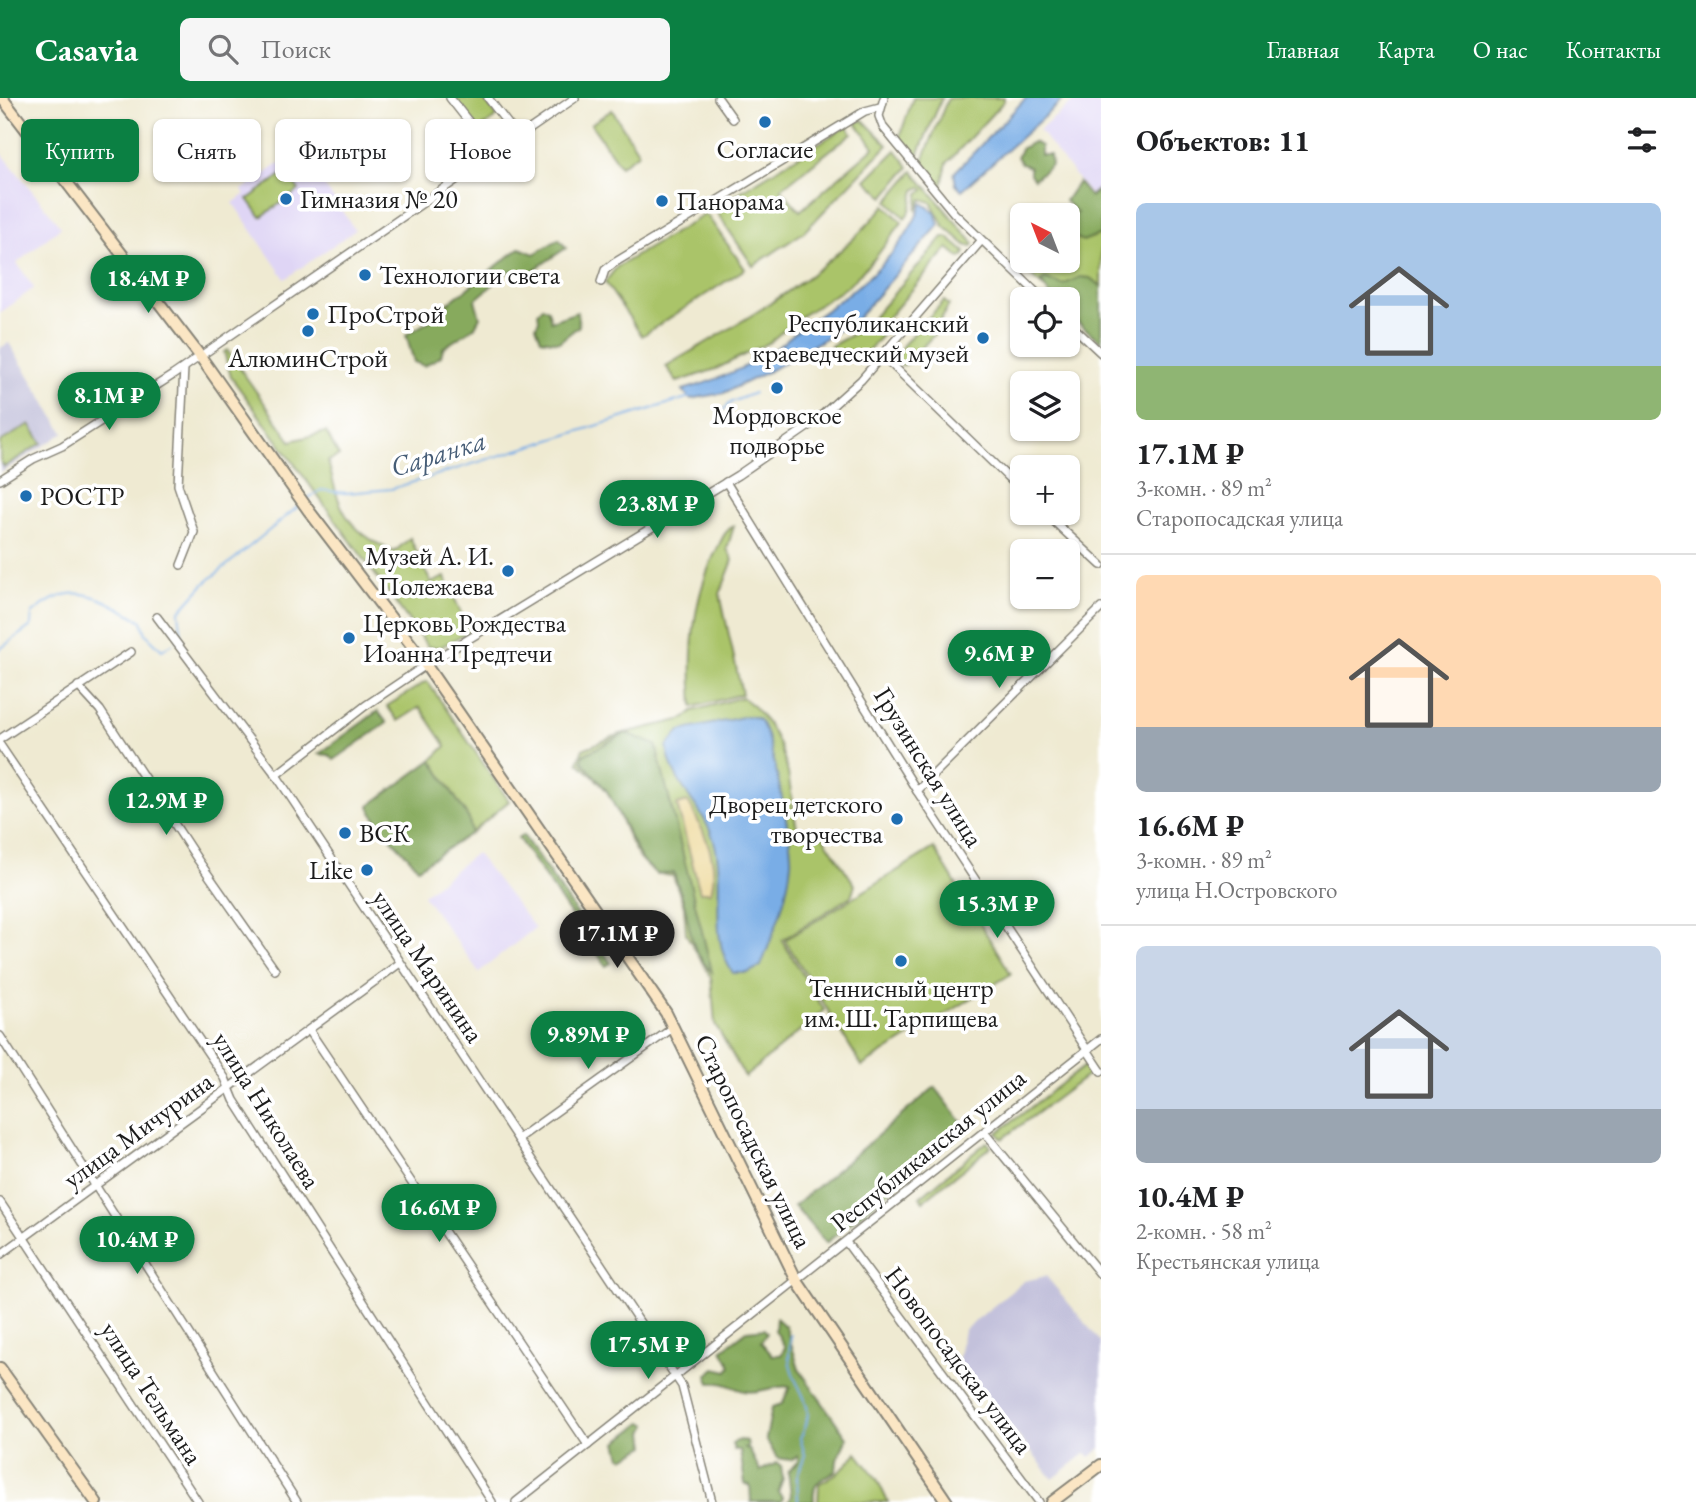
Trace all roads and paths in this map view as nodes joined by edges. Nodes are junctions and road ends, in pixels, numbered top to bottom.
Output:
1 (2, 98) edge
2 (450, 98) edge
3 (488, 98) edge
4 (575, 98) edge
5 (718, 98) edge
6 (884, 98) edge
7 (880, 107) junction
8 (466, 119) edge
9 (504, 119) edge
10 (733, 119) dead end
11 (535, 125) edge
12 (453, 182) edge
13 (981, 242) junction
14 (601, 282) dead end
15 (1030, 287) edge
16 (1080, 333) edge
17 (1101, 353) edge
18 (882, 355) junction
19 (200, 356) junction
20 (184, 368) junction
21 (1010, 479) edge
22 (0, 480) edge
23 (726, 482) junction
24 (1058, 525) edge
25 (181, 565) dead end
26 (1101, 565) edge
27 (1101, 608) edge
28 (157, 617) dead end
29 (131, 652) dead end
30 (426, 665) junction
31 (78, 686) junction
32 (0, 739) edge
33 (0, 745) edge
34 (276, 775) junction
35 (917, 791) junction
36 (400, 963) junction
37 (275, 970) dead end
38 (674, 1027) junction
39 (309, 1030) junction
40 (0, 1036) edge
41 (1101, 1039) edge
42 (1086, 1051) junction
43 (1101, 1071) edge
44 (229, 1089) junction
45 (984, 1132) junction
46 (517, 1139) junction
47 (97, 1186) junction
48 (0, 1202) edge
49 (24, 1237) junction
50 (846, 1242) junction
51 (0, 1255) edge
52 (1101, 1275) edge
53 (797, 1281) junction
54 (0, 1368) edge
55 (676, 1377) junction
56 (588, 1446) junction
57 (1101, 1465) edge
58 (947, 1501) edge
59 (96, 1502) edge
60 (198, 1502) edge
61 (297, 1502) edge
62 (492, 1502) edge
63 (516, 1502) edge
64 (712, 1502) edge
65 (1039, 1502) edge
66 (1052, 1502) edge

1 - 19 main road, Старопосадская улица
2 - 8 street
3 - 9 street
4 - 11 street
5 - 10 street
6 - 7 street
7 - 13 street
7 - 14 street
12 - 19 street
13 - 15 street
13 - 18 street
16 - 17 street
18 - 21 street
18 - 23 street
19 - 20 street
19 - 30 main road, Старопосадская улица
20 - 22 street
20 - 25 street
23 - 30 street
23 - 35 street, Грузинская улица
24 - 26 street
27 - 35 street
28 - 34 street, улица Маринина
29 - 31 street
30 - 34 street
30 - 38 main road, Старопосадская улица
31 - 32 street
31 - 37 street
33 - 44 street, улица Николаева
34 - 36 street, улица Маринина
35 - 42 street, Грузинская улица
36 - 39 street, улица Мичурина
36 - 46 street, улица Маринина
38 - 46 street
38 - 53 main road, Старопосадская улица
39 - 44 street, улица Мичурина
39 - 56 street
40 - 47 street
41 - 42 street, Республиканская улица
42 - 43 street, Грузинская улица
42 - 45 street, Республиканская улица
44 - 47 street, улица Мичурина
44 - 62 street, улица Николаева
45 - 50 street, Республиканская улица
45 - 52 street
46 - 55 street, улица Маринина
47 - 49 street, улица Мичурина
47 - 61 street
48 - 49 street, улица Тельмана
49 - 51 street, улица Мичурина
49 - 60 street, улица Тельмана
50 - 53 street, Республиканская улица
50 - 65 street, Новопосадская улица
53 - 55 street, Республиканская улица
53 - 58 main road, Старопосадская улица
54 - 59 main road
55 - 56 street, Республиканская улица
55 - 64 street, улица Маринина
56 - 63 street, Республиканская улица
57 - 66 main road

